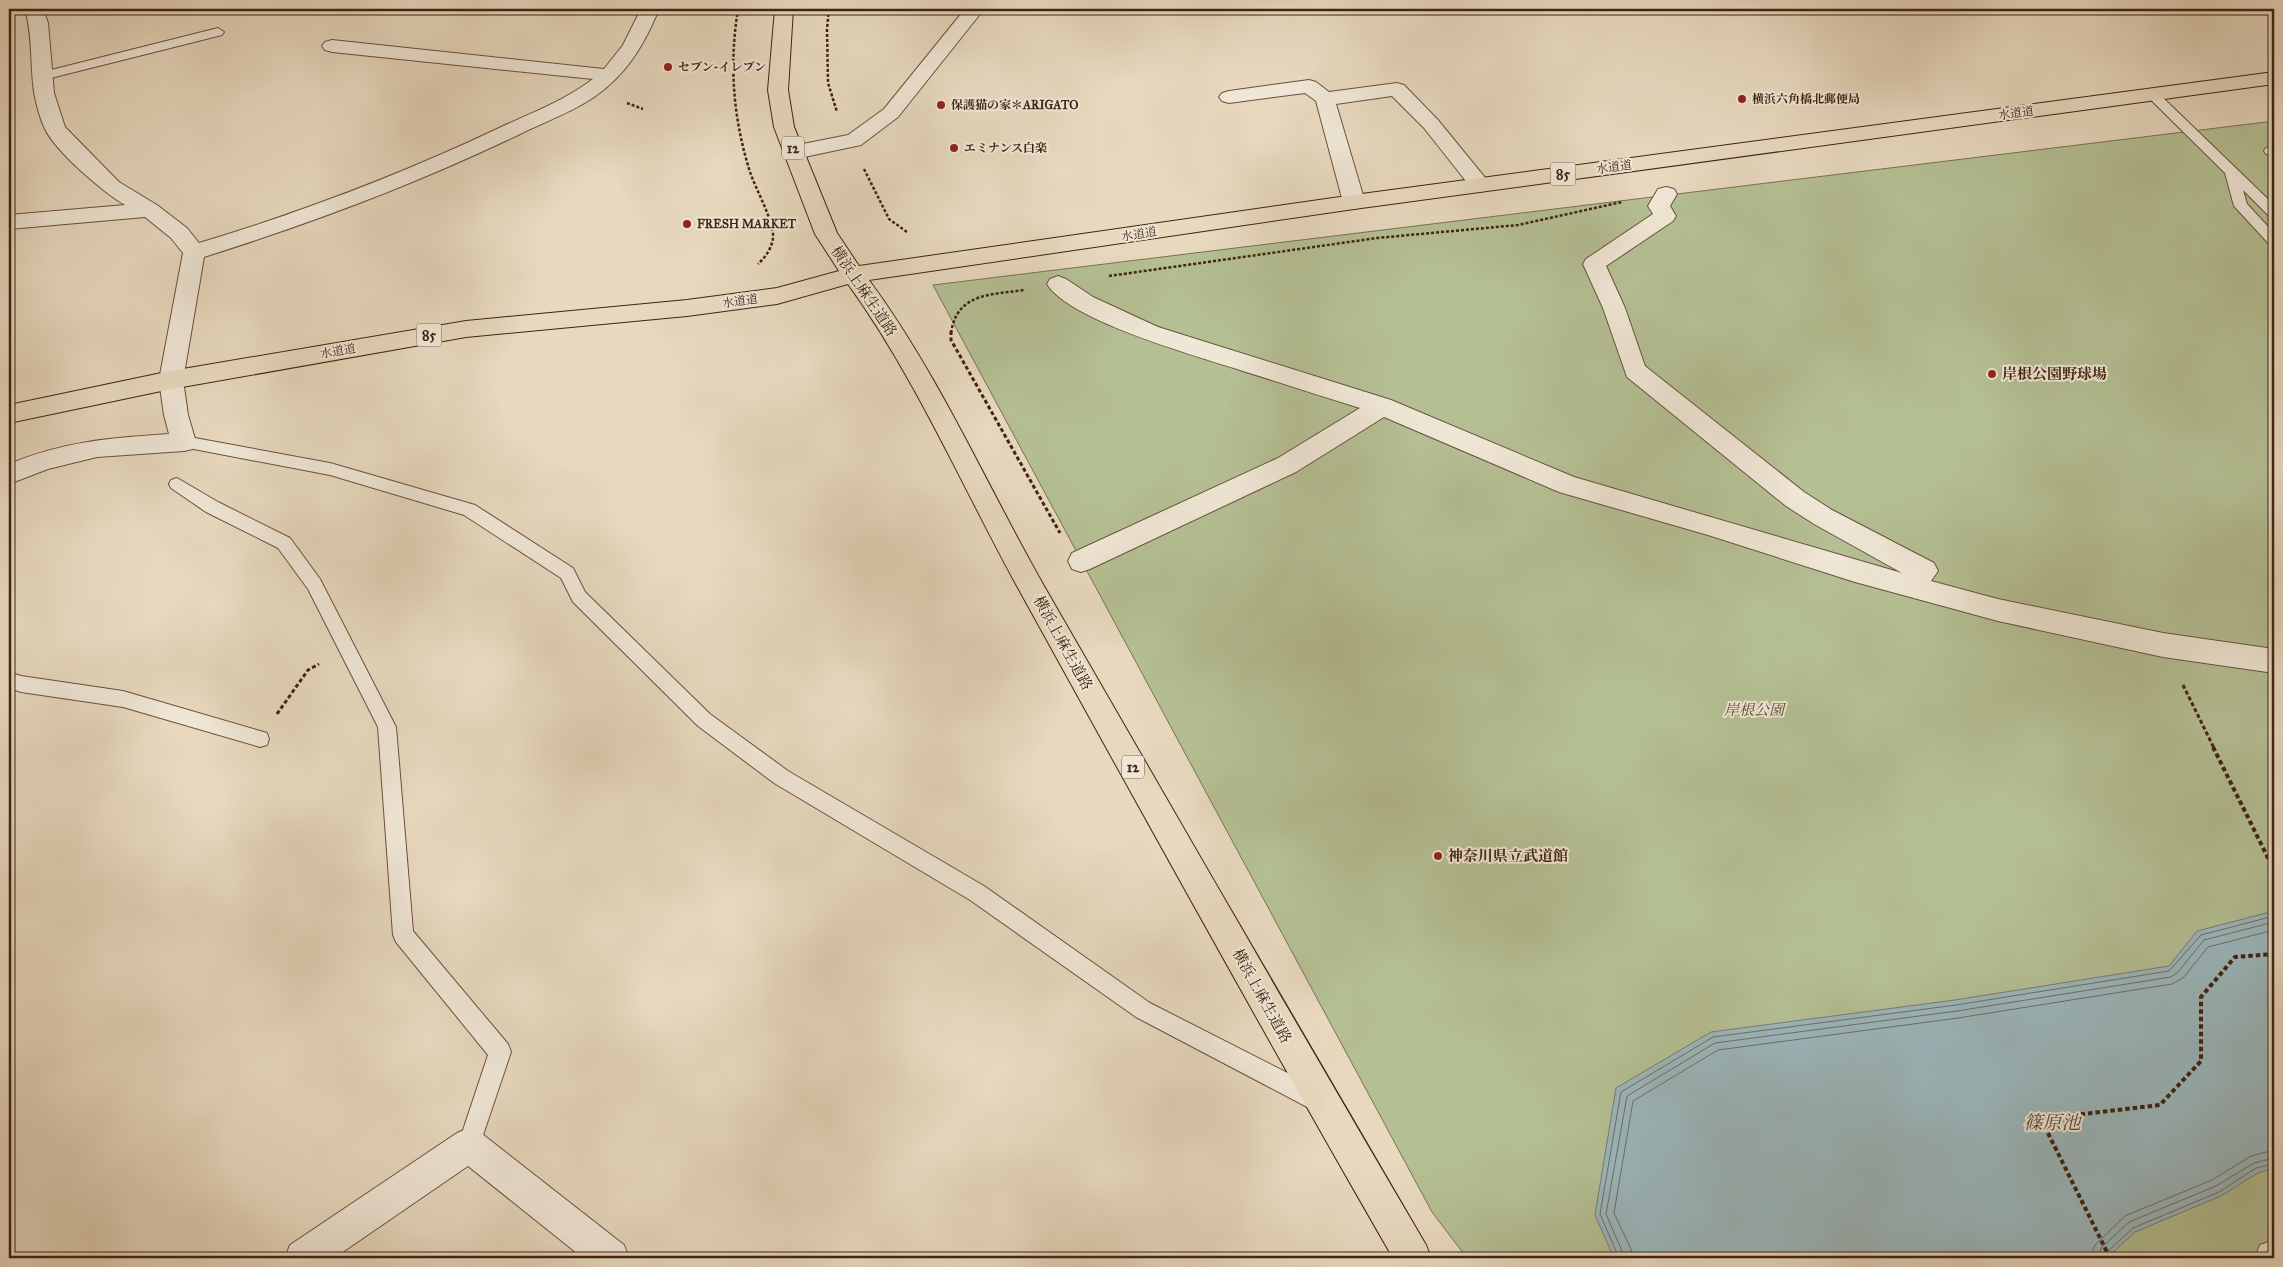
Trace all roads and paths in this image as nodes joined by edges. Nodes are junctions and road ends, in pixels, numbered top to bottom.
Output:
1 (34, 9) edge
2 (650, 9) edge
3 (738, 9) edge
4 (784, 9) edge
5 (829, 9) edge
6 (975, 9) edge
7 (218, 32) dead end
8 (332, 46) dead end
9 (609, 75) junction
10 (42, 76) junction
11 (2274, 78) edge
12 (592, 90) junction
13 (2152, 94) junction
14 (613, 98) dead end
15 (1229, 98) dead end
16 (1325, 99) junction
17 (838, 115) dead end
18 (795, 152) junction
19 (2231, 172) junction
20 (1480, 185) junction
21 (1666, 194) dead end
22 (1631, 200) dead end
23 (1354, 202) junction
24 (149, 210) junction
25 (2274, 213) edge
26 (9, 222) edge
27 (2274, 242) edge
28 (194, 252) junction
29 (754, 268) dead end
30 (853, 275) junction
31 (1058, 284) junction
32 (172, 380) junction
33 (1382, 406) junction
34 (9, 414) edge
35 (184, 442) junction
36 (9, 474) edge
37 (177, 484) dead end
38 (1082, 560) joint
39 (1906, 585) junction
40 (2163, 645) junction
41 (347, 650) junction
42 (2274, 661) edge
43 (9, 680) edge
44 (260, 739) joint
45 (2274, 870) edge
46 (2274, 954) edge
47 (1323, 1103) junction
48 (469, 1145) junction
49 (303, 1258) edge
50 (611, 1258) edge
51 (1413, 1258) edge
52 (2110, 1258) edge

1 - 10 street
2 - 9 street
3 - 29 path
4 - 18 main road, 横浜上麻生道路 / 12
5 - 17 path
6 - 18 street
7 - 10 lane
8 - 9 street
9 - 12 street
10 - 24 street
11 - 13 main road, 水道道 / 85
12 - 14 street
12 - 28 street
13 - 19 lane
13 - 20 main road, 水道道 / 85
15 - 16 street
16 - 20 street
16 - 23 street
18 - 30 main road, 横浜上麻生道路 / 12
19 - 25 lane
19 - 27 lane
20 - 23 main road, 水道道 / 85
21 - 39 street
22 - 31 path
23 - 30 main road, 水道道 / 85
24 - 26 street
24 - 28 street
28 - 32 street
30 - 32 main road, 水道道 / 85
30 - 47 main road, 横浜上麻生道路 / 12
31 - 33 street
31 - 38 path
32 - 34 main road, 水道道 / 85
32 - 35 street
33 - 38 street
33 - 39 street
35 - 36 street
35 - 47 lane
37 - 41 lane
39 - 40 street
40 - 42 street
40 - 45 path
41 - 44 path
41 - 48 lane
43 - 44 lane
46 - 52 path
47 - 51 main road, 横浜上麻生道路 / 12
48 - 49 street
48 - 50 street

